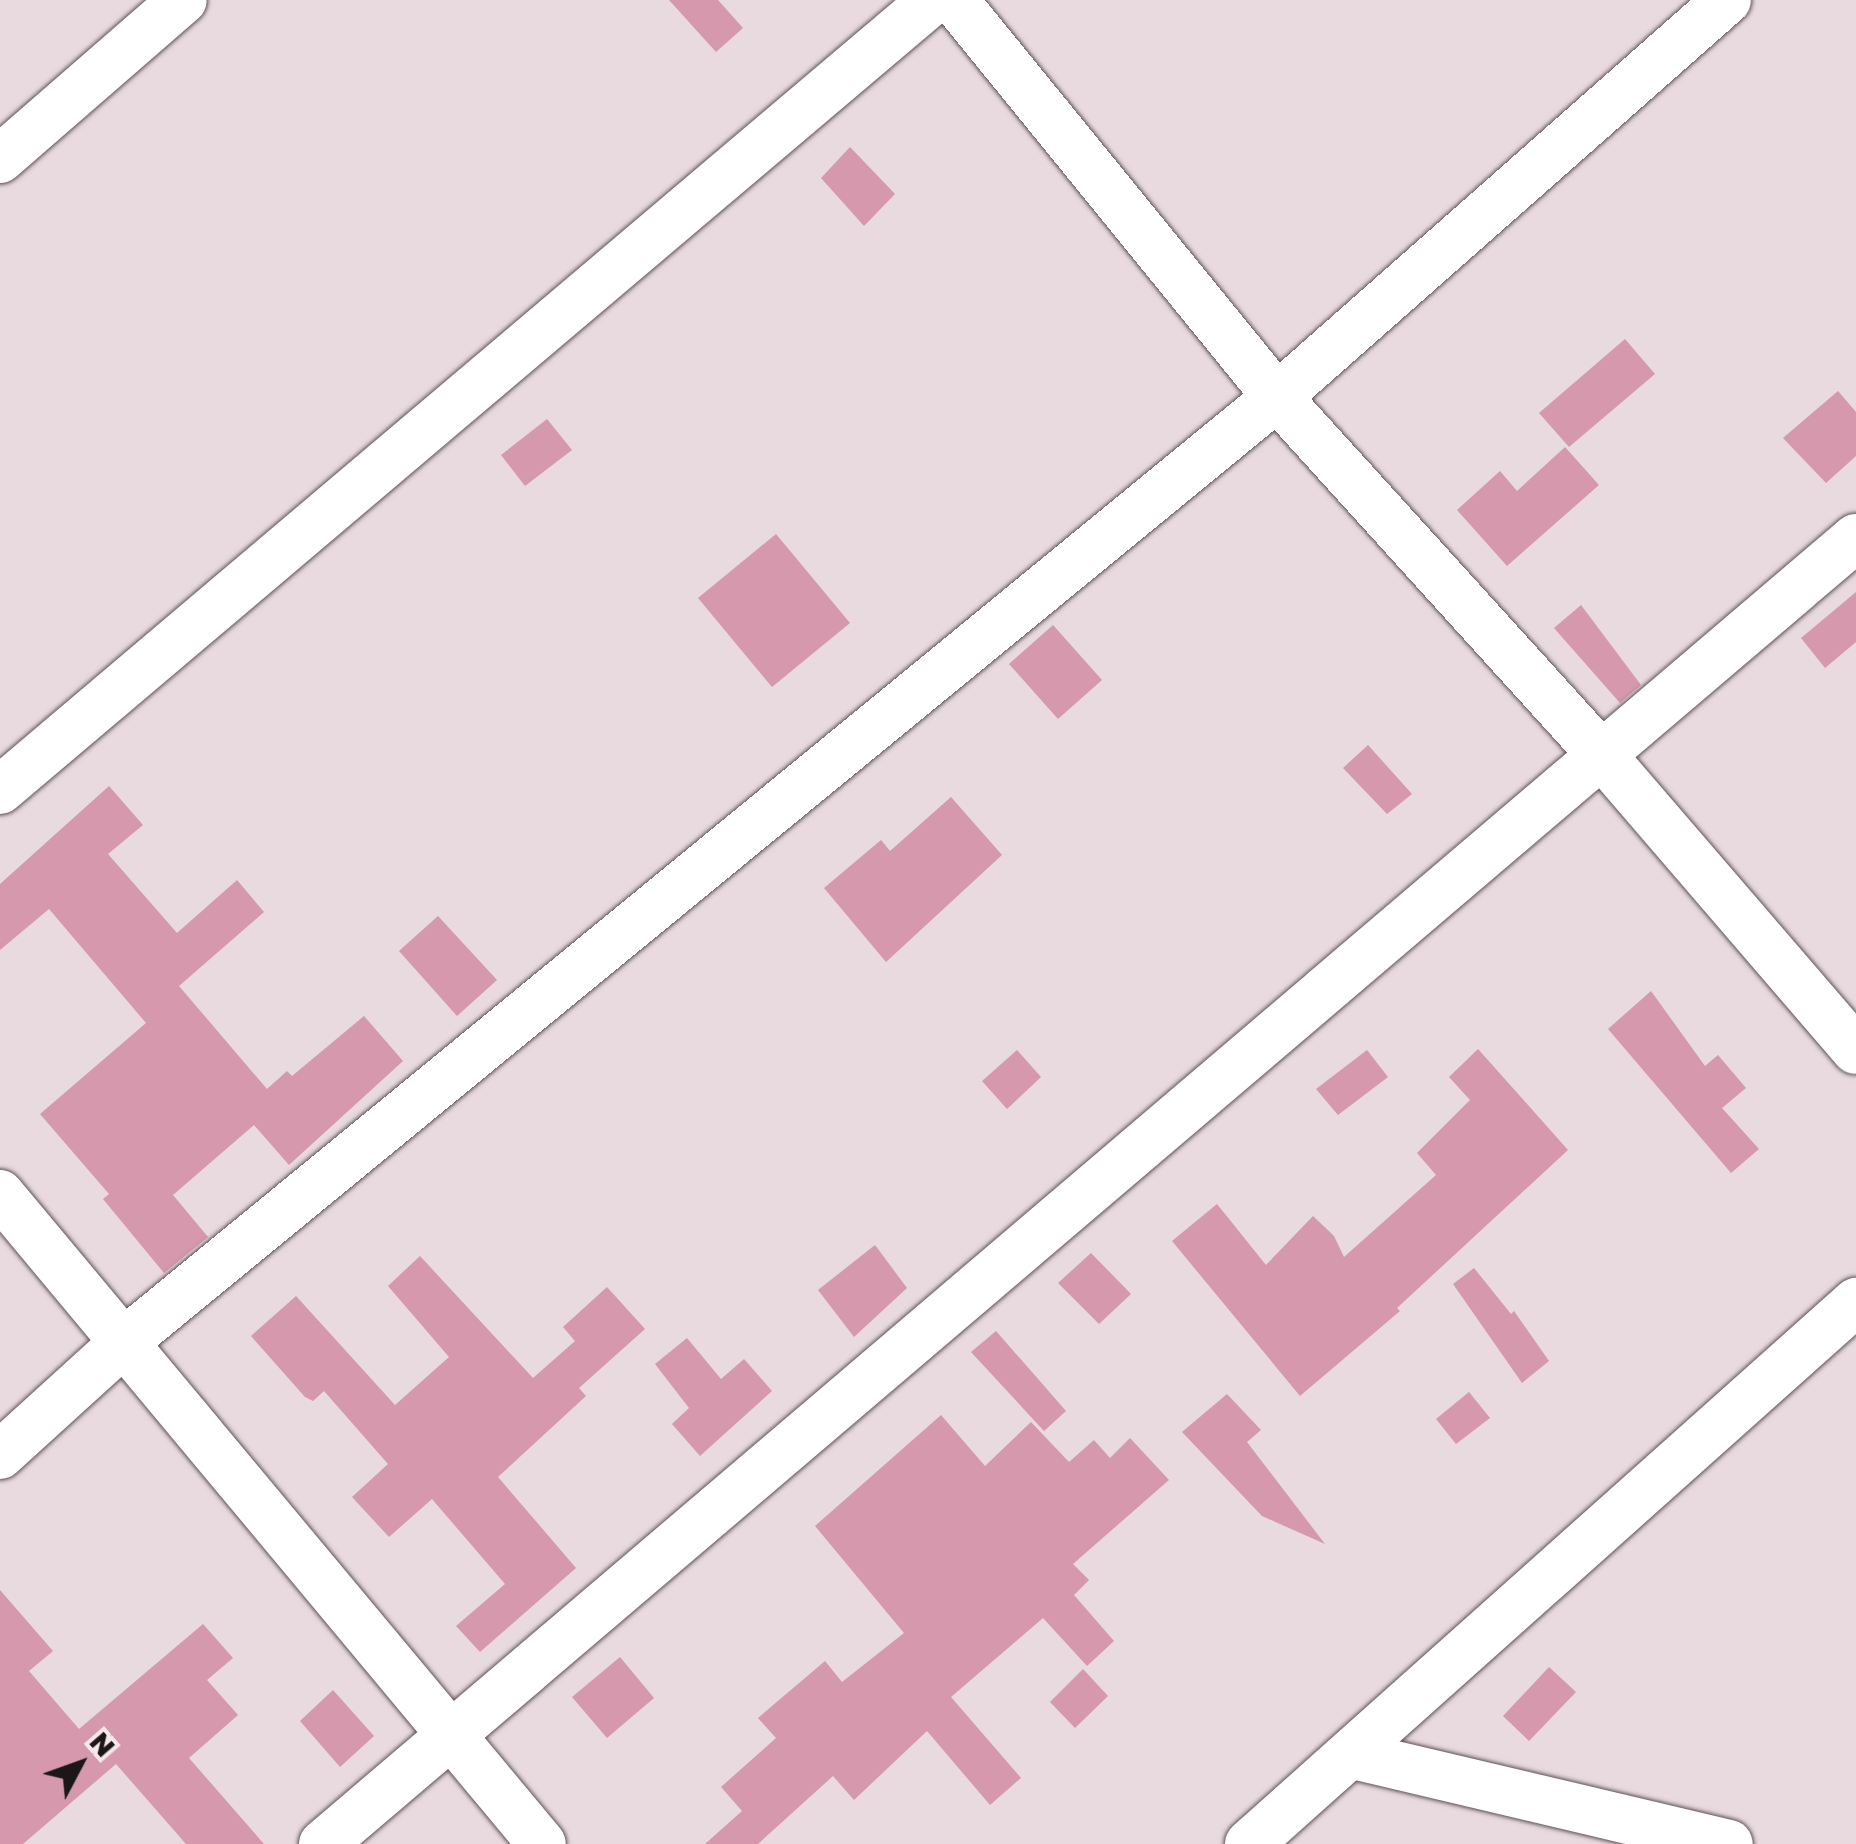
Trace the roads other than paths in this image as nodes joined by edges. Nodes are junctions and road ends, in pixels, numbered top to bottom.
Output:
1 (183, 0) edge
2 (933, 0) edge
3 (954, 0) edge
4 (1726, 0) edge
5 (0, 160) edge
6 (1276, 397) junction
7 (1856, 538) edge
8 (1602, 755) junction
9 (0, 790) edge
10 (1856, 1050) edge
11 (0, 1194) edge
12 (1856, 1302) edge
13 (124, 1342) junction
14 (0, 1455) edge
15 (450, 1736) junction
16 (1353, 1755) junction
17 (323, 1844) edge
18 (542, 1844) edge
19 (1248, 1844) edge
20 (1729, 1844) edge

1 - 5 street
2 - 9 street
3 - 6 street
4 - 6 street
6 - 8 street
6 - 13 street
7 - 8 street
8 - 10 street
8 - 15 street
11 - 13 street
12 - 16 street
13 - 14 street
13 - 15 street
15 - 17 street
15 - 18 street
16 - 19 street
16 - 20 street

